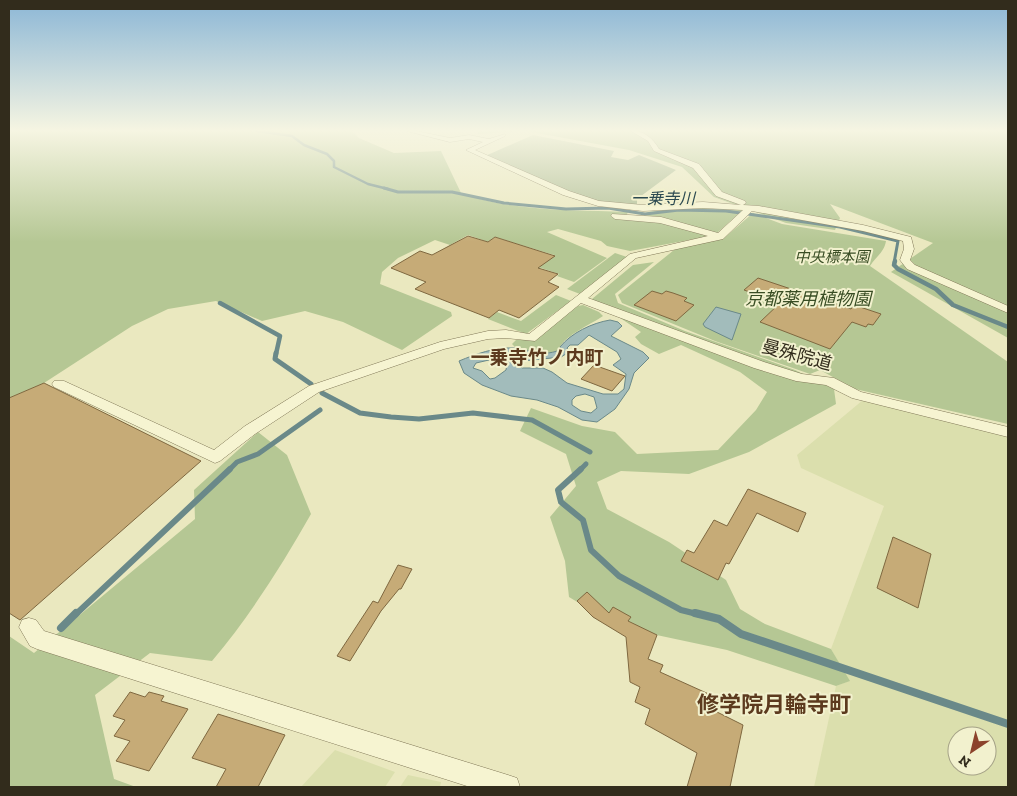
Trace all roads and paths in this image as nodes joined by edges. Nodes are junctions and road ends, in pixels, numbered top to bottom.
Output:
1 (511, 168) edge
2 (698, 168) edge
3 (652, 208) junction
4 (754, 209) junction
5 (615, 216) dead end
6 (630, 216) junction
7 (720, 237) junction
8 (580, 300) junction
9 (1008, 310) edge
10 (59, 384) dead end
11 (1008, 432) edge
12 (29, 627) dead end
13 (508, 787) edge

1 - 3 street
2 - 4 street
3 - 4 street
3 - 6 street
4 - 7 street
4 - 9 street
5 - 6 street
6 - 7 street
7 - 8 street
8 - 10 street
8 - 11 street, 曼殊院道
12 - 13 street

